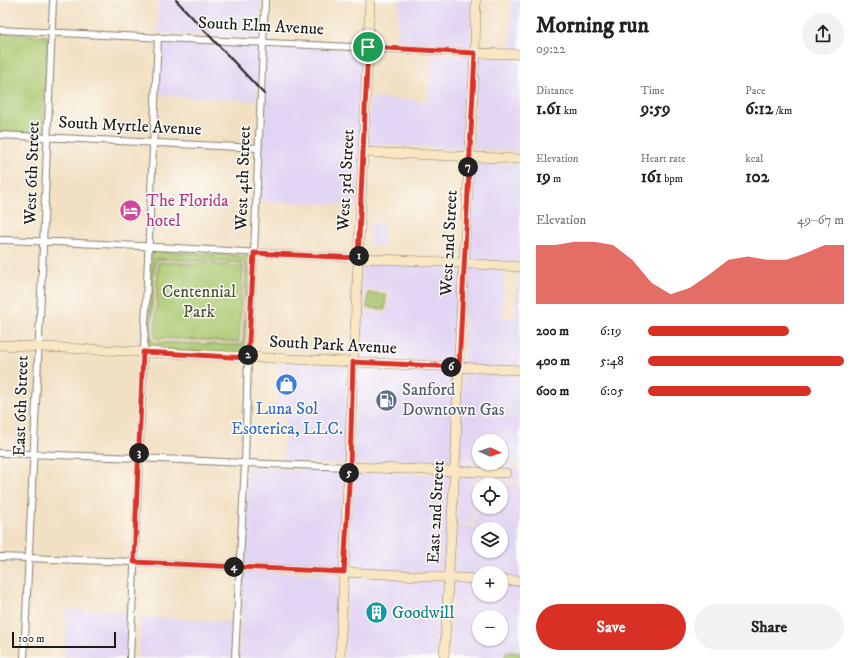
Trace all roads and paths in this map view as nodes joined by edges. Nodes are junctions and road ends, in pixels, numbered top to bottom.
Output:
1 (53, 0) edge
2 (265, 0) edge
3 (370, 0) edge
4 (476, 0) edge
5 (0, 30) edge
6 (51, 33) junction
7 (158, 37) junction
8 (263, 42) junction
9 (368, 47) junction
10 (475, 53) junction
11 (520, 54) edge
12 (0, 135) edge
13 (47, 138) junction
14 (153, 143) junction
15 (258, 148) junction
16 (364, 152) junction
17 (469, 157) junction
18 (520, 159) edge
19 (0, 240) edge
20 (43, 241) junction
21 (148, 247) junction
22 (254, 253) junction
23 (358, 258) junction
24 (464, 263) junction
25 (520, 267) edge
26 (0, 345) edge
27 (38, 347) junction
28 (143, 352) junction
29 (248, 358) junction
30 (353, 362) junction
31 (459, 367) junction
32 (520, 370) edge
33 (0, 453) edge
34 (34, 454) junction
35 (139, 458) junction
36 (245, 463) junction
37 (350, 467) junction
38 (454, 471) junction
39 (506, 473) dead end
40 (0, 558) edge
41 (28, 559) junction
42 (134, 562) junction
43 (239, 567) junction
44 (344, 572) junction
45 (448, 578) junction
46 (472, 579) edge
47 (508, 580) edge
48 (520, 581) edge
49 (24, 658) edge
50 (130, 658) edge
51 (235, 658) edge
52 (340, 658) edge
53 (444, 658) edge

1 - 6 street, West 6th Street
2 - 8 street, West 4th Street
3 - 9 street, West 3rd Street
4 - 10 street, West 2nd Street
5 - 6 street, South Elm Avenue
6 - 7 street, South Elm Avenue
6 - 13 street, West 6th Street
7 - 8 street, South Elm Avenue
7 - 14 street
8 - 9 street, South Elm Avenue
8 - 15 street, West 4th Street
9 - 10 street, South Elm Avenue
9 - 16 street, West 3rd Street
10 - 11 street, South Elm Avenue
10 - 17 street, West 2nd Street
12 - 13 street, South Myrtle Avenue
13 - 14 street, South Myrtle Avenue
13 - 20 street, West 6th Street
14 - 15 street, South Myrtle Avenue
14 - 21 street
15 - 22 street, West 4th Street
16 - 17 street
16 - 23 street, West 3rd Street
17 - 18 street
17 - 24 street, West 2nd Street
19 - 20 street
20 - 21 street
20 - 27 street, West 6th Street
21 - 22 street
21 - 28 street
22 - 23 street
22 - 29 street, West 4th Street
23 - 24 street
23 - 30 street, West 3rd Street
24 - 25 street
24 - 31 street, West 2nd Street
26 - 27 street, South Park Avenue
27 - 28 street, South Park Avenue
27 - 34 street, East 6th Street
28 - 29 street, South Park Avenue
28 - 35 street
29 - 30 street, South Park Avenue
29 - 36 street, West 4th Street
30 - 31 street, South Park Avenue
30 - 37 street, West 3rd Street
31 - 32 street, South Park Avenue
31 - 38 street, East 2nd Street
33 - 34 street
34 - 35 street
34 - 41 street, East 6th Street
35 - 36 street
35 - 42 street
36 - 37 street
36 - 43 street, West 4th Street
37 - 38 street
37 - 44 street, West 3rd Street
38 - 39 street
38 - 45 street, East 2nd Street
40 - 41 street
41 - 42 street
41 - 49 street, East 6th Street
42 - 43 street
42 - 50 street
43 - 44 street
43 - 51 street, West 4th Street
44 - 45 street
44 - 52 street, West 3rd Street
45 - 46 street
45 - 53 street, East 2nd Street
47 - 48 street

